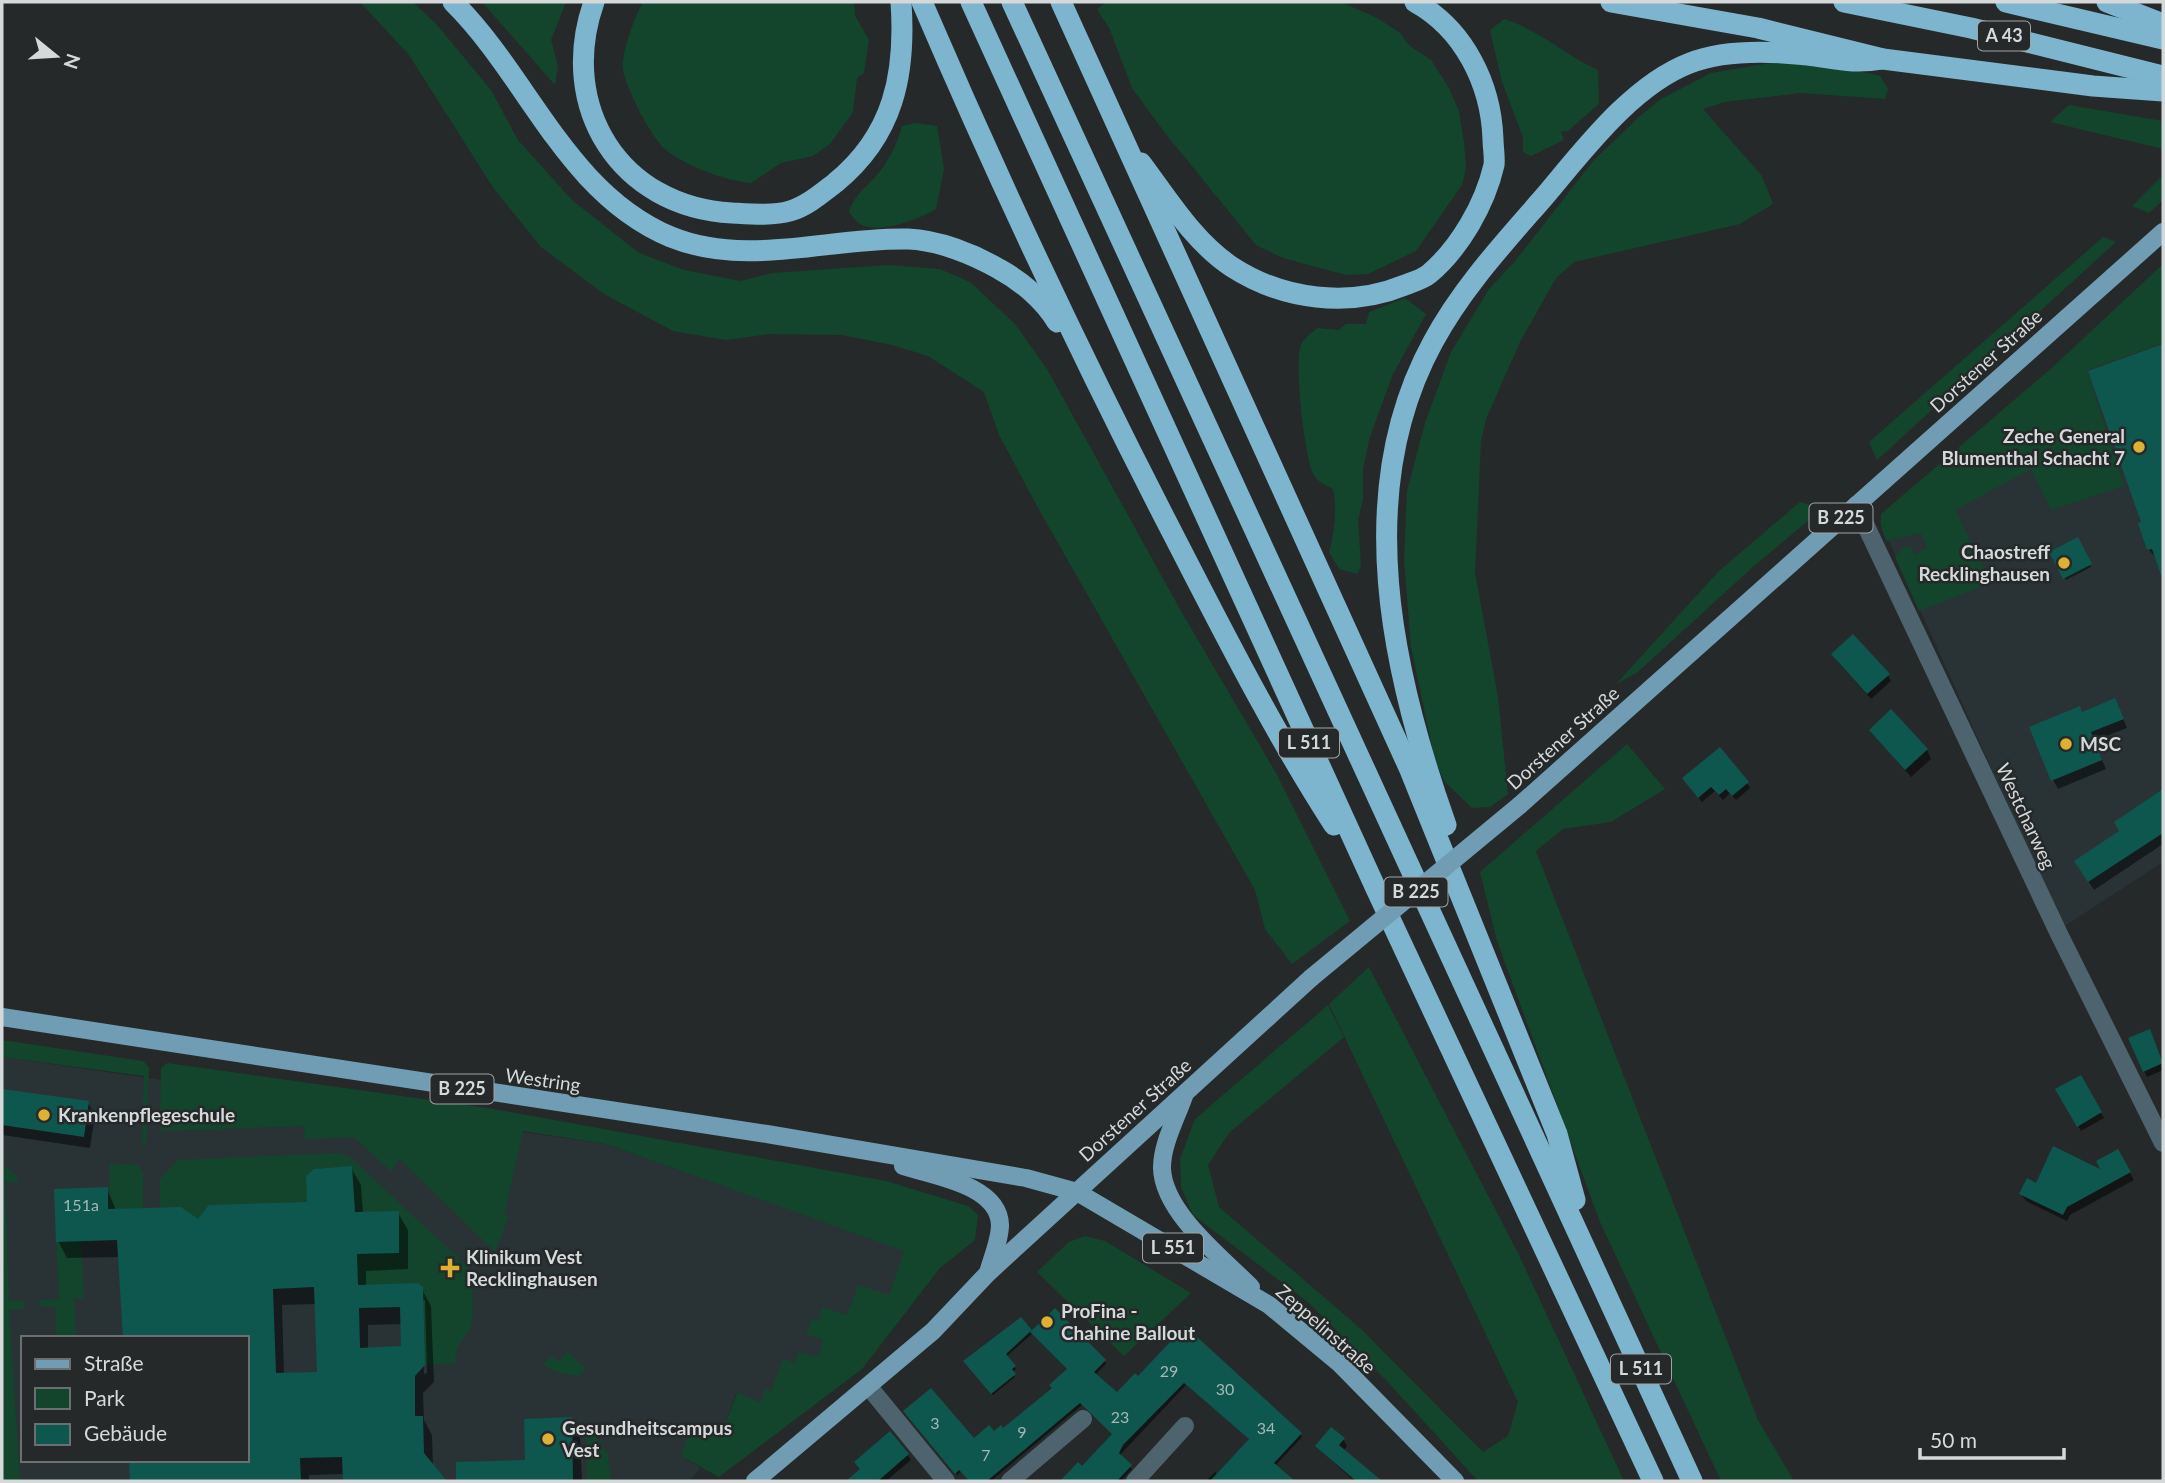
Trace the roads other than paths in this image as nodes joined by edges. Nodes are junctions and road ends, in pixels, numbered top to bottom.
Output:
1 (453, 2) edge
2 (594, 2) edge
3 (901, 2) edge
4 (922, 2) edge
5 (971, 2) edge
6 (1012, 2) edge
7 (1061, 2) edge
8 (1415, 2) edge
9 (1611, 2) edge
10 (1844, 2) edge
11 (2006, 2) edge
12 (2107, 2) edge
13 (2163, 24) edge
14 (2163, 39) edge
15 (1883, 59) junction
16 (2163, 76) edge
17 (2163, 91) edge
18 (1118, 131) junction
19 (2163, 232) edge
20 (1100, 393) junction
21 (1856, 505) junction
22 (1376, 889) junction
23 (1480, 947) junction
24 (2, 1017) edge
25 (1185, 1093) junction
26 (2163, 1143) edge
27 (840, 1146) junction
28 (1077, 1192) junction
29 (1590, 1256) junction
30 (988, 1273) junction
31 (1269, 1305) junction
32 (869, 1387) junction
33 (1083, 1419) dead end
34 (1185, 1426) dead end
35 (755, 1481) edge
36 (946, 1481) edge
37 (1010, 1481) edge
38 (1135, 1481) edge
39 (1455, 1481) edge
40 (1653, 1481) edge
41 (1692, 1481) edge

1 - 20 highway
2 - 3 highway
4 - 20 highway
5 - 22 highway, L 511
6 - 29 highway, L 511
7 - 18 highway
8 - 18 highway
9 - 15 highway
10 - 16 highway, A 43
11 - 14 highway, A 43
12 - 13 highway
15 - 17 highway
15 - 23 highway
18 - 23 highway
19 - 21 main road, Dorstener Straße / B 225
20 - 22 highway
21 - 25 main road, Dorstener Straße / B 225, bridge
21 - 26 street, Westcharweg
22 - 40 highway, L 511
23 - 29 highway
24 - 27 main road, Westring / B 225
25 - 28 main road, Dorstener Straße / B 225
25 - 31 main road, B 225
27 - 28 main road, Westring / B 225
27 - 30 main road, Dorstener Straße
28 - 30 main road, Dorstener Straße
28 - 31 main road, Zeppelinstraße / L 551
29 - 41 highway, L 511
30 - 32 main road, Dorstener Straße
31 - 39 main road, Zeppelinstraße / L 551
32 - 35 main road, Dorstener Straße
32 - 36 street
33 - 37 street
34 - 38 street

